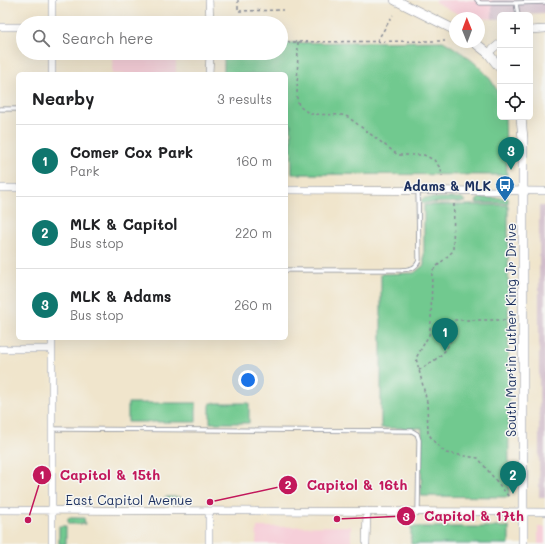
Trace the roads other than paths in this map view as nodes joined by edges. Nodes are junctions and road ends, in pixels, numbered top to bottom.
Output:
1 (52, 0) edge
2 (209, 0) edge
3 (395, 0) edge
4 (477, 0) edge
5 (545, 2) edge
6 (516, 3) junction
7 (518, 12) edge
8 (52, 16) edge
9 (210, 16) edge
10 (0, 27) edge
11 (449, 27) edge
12 (16, 28) edge
13 (545, 29) edge
14 (533, 30) edge
15 (497, 46) edge
16 (482, 48) edge
17 (488, 53) junction
18 (52, 60) edge
19 (210, 60) edge
20 (497, 64) edge
21 (52, 72) edge
22 (209, 72) edge
23 (0, 109) edge
24 (16, 109) edge
25 (521, 120) edge
26 (0, 188) edge
27 (16, 188) edge
28 (288, 190) edge
29 (418, 190) junction
30 (545, 190) edge
31 (523, 191) junction
32 (288, 270) edge
33 (52, 340) edge
34 (0, 349) edge
35 (52, 349) junction
36 (52, 429) junction
37 (0, 510) edge
38 (52, 510) junction
39 (209, 511) junction
40 (367, 511) junction
41 (418, 512) junction
42 (523, 512) junction
43 (545, 512) edge
44 (52, 544) edge
45 (209, 544) edge
46 (366, 544) edge
47 (523, 544) edge

1 - 8 street
2 - 9 street
3 - 11 street
4 - 6 lane
5 - 6 lane
6 - 7 lane
10 - 12 street
13 - 14 street
15 - 17 street
16 - 17 street
17 - 20 street
18 - 21 street
19 - 22 street
23 - 24 lane
25 - 31 street, South Martin Luther King Jr Drive
26 - 27 street
28 - 29 street
29 - 31 street
29 - 32 lane
30 - 31 street
31 - 42 street, South Martin Luther King Jr Drive
33 - 35 street
34 - 35 street
35 - 36 street
36 - 38 street
36 - 41 lane
37 - 38 street, East Capitol Avenue
38 - 39 street, East Capitol Avenue
38 - 44 street
39 - 40 street, East Capitol Avenue
39 - 45 street
40 - 41 street, East Capitol Avenue
40 - 46 street
41 - 42 street, East Capitol Avenue
42 - 43 street, East Capitol Avenue
42 - 47 street, South Martin Luther King Jr Drive

